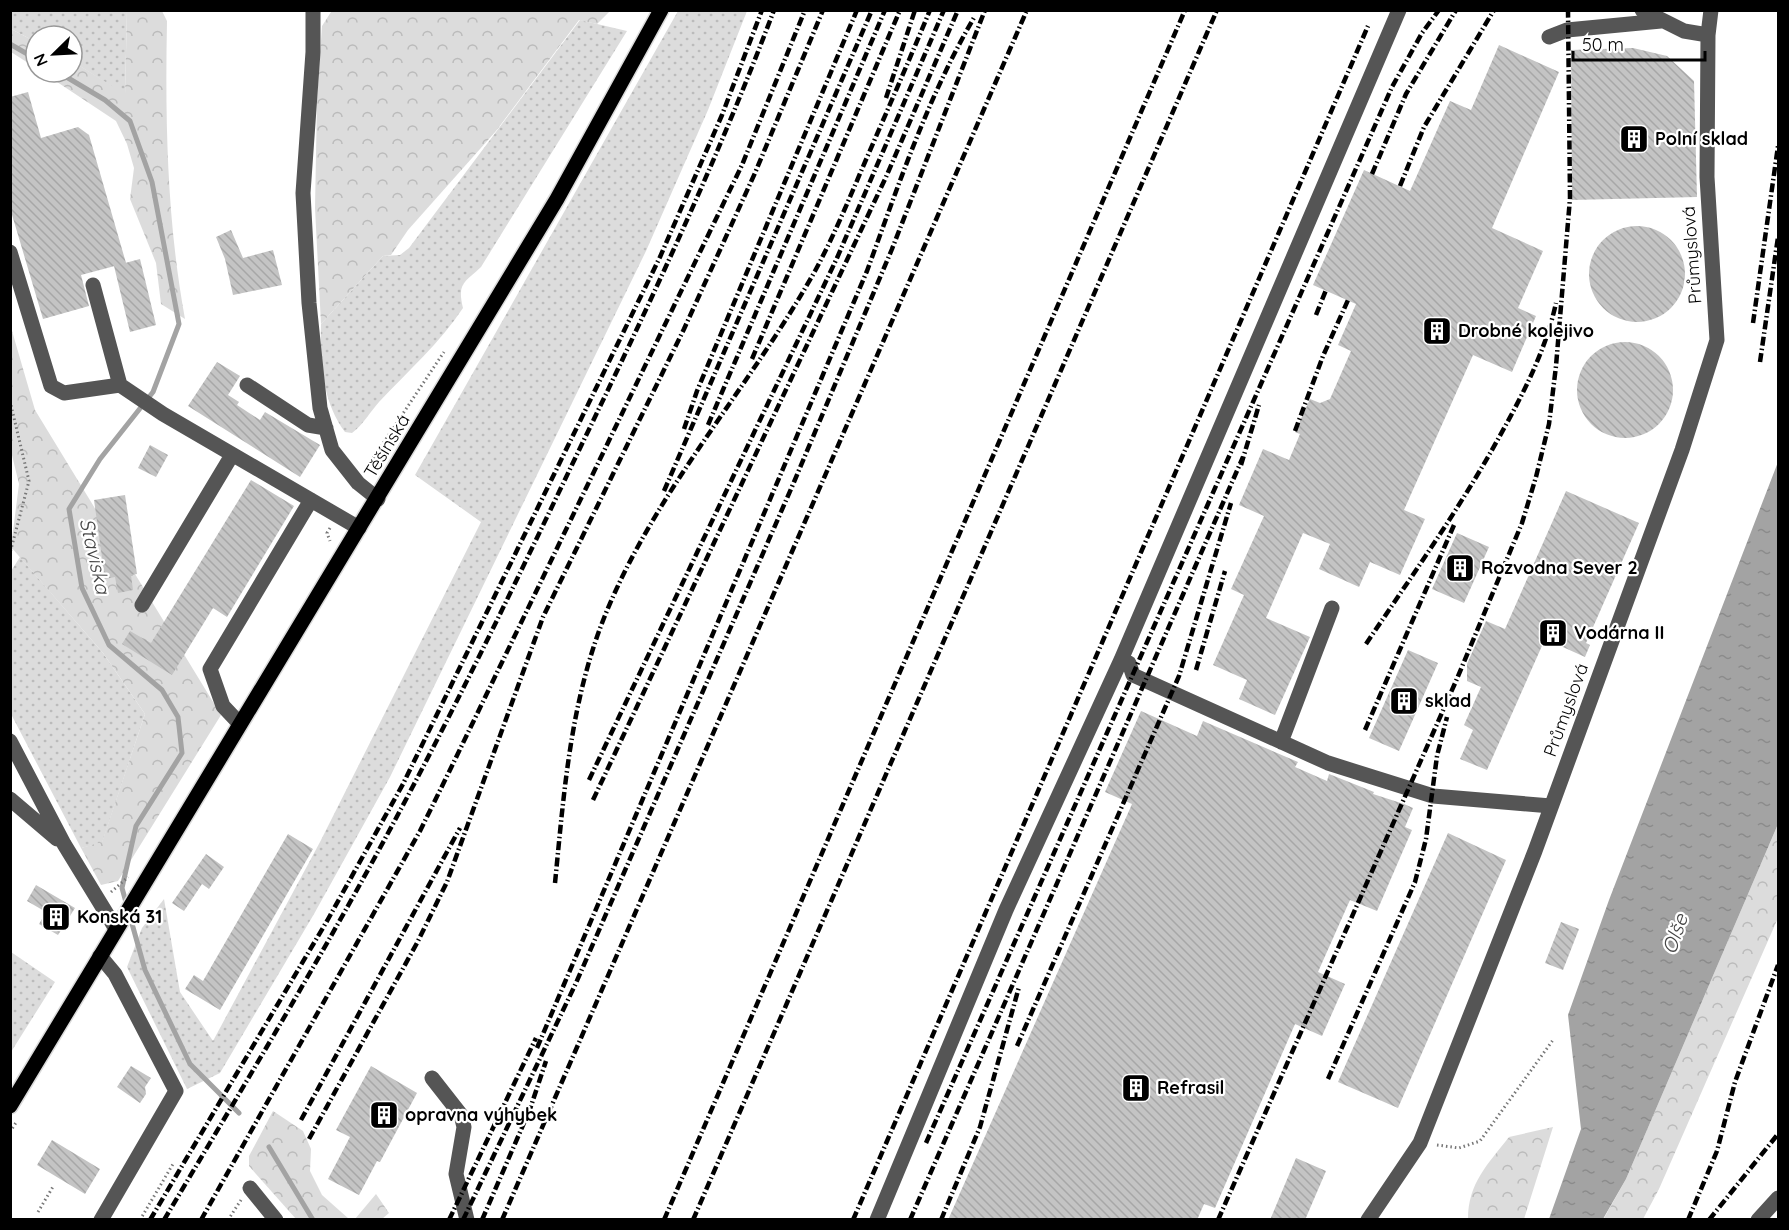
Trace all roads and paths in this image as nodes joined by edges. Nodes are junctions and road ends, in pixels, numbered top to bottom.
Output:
1 (313, 10) edge
2 (661, 10) edge
3 (1399, 10) edge
4 (1642, 10) edge
5 (1711, 10) edge
6 (1661, 21) junction
7 (1708, 34) junction
8 (1549, 37) dead end
9 (10, 252) edge
10 (93, 285) dead end
11 (448, 345) dead end
12 (247, 385) dead end
13 (126, 389) junction
14 (10, 401) edge
15 (326, 428) junction
16 (232, 455) junction
17 (358, 483) junction
18 (378, 499) junction
19 (311, 500) junction
20 (359, 528) junction
21 (10, 553) edge
22 (142, 605) dead end
23 (1332, 608) dead end
24 (1120, 660) junction
25 (240, 724) junction
26 (10, 741) edge
27 (1281, 742) junction
28 (10, 799) edge
29 (1551, 806) junction
30 (64, 844) junction
31 (135, 872) dead end
32 (111, 890) dead end
33 (116, 929) junction
34 (100, 956) junction
35 (1553, 1040) dead end
36 (432, 1078) dead end
37 (10, 1106) edge
38 (1420, 1143) junction
39 (173, 1164) dead end
40 (54, 1185) dead end
41 (250, 1188) dead end
42 (1779, 1198) edge
43 (38, 1212) dead end
44 (101, 1220) edge
45 (140, 1220) edge
46 (276, 1220) edge
47 (467, 1220) edge
48 (877, 1220) edge
49 (1368, 1220) edge
50 (1758, 1220) edge

1 - 15 street
2 - 18 main road, Těšínská
3 - 24 street
4 - 6 street
5 - 7 street, Průmyslová
6 - 7 street
6 - 8 street
7 - 29 street, Průmyslová
9 - 13 street
10 - 13 street
11 - 17 path
12 - 15 street
13 - 16 street
14 - 21 path
15 - 17 street
16 - 19 street
16 - 22 street
17 - 18 street
18 - 20 main road, Těšínská
19 - 20 street
19 - 25 street
20 - 25 main road, Těšínská
23 - 27 street
24 - 27 street
24 - 48 street
25 - 33 main road, Těšínská
26 - 30 street
27 - 29 street
28 - 30 street
29 - 38 street, Průmyslová
30 - 33 street
31 - 32 path
33 - 34 main road, Těšínská
34 - 37 main road, Těšínská
34 - 44 street
35 - 38 path
36 - 47 street
38 - 49 street, Průmyslová
39 - 45 path
40 - 43 path
41 - 46 street
42 - 50 street

